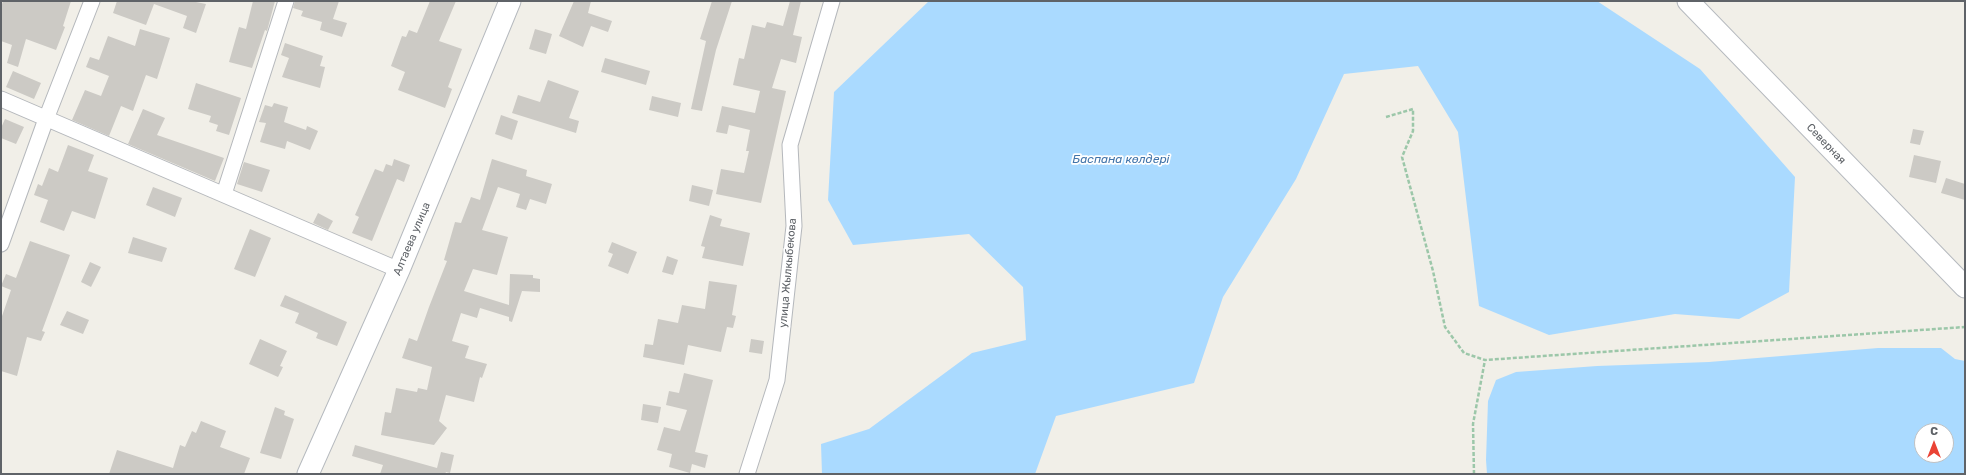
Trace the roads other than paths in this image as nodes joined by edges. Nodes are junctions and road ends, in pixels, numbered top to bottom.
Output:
1 (92, 1) edge
2 (286, 1) edge
3 (510, 1) edge
4 (832, 1) edge
5 (1688, 1) edge
6 (1, 99) edge
7 (46, 119) junction
8 (224, 194) junction
9 (1, 244) edge
10 (399, 270) junction
11 (1965, 287) edge
12 (308, 474) edge
13 (747, 474) edge

1 - 7 street
2 - 8 street
3 - 10 street, Алтаева улица
4 - 13 street, улица Жылкыбекова
5 - 11 street, Северная
6 - 7 street
7 - 8 street
7 - 9 street
8 - 10 street
10 - 12 street, Алтаева улица

